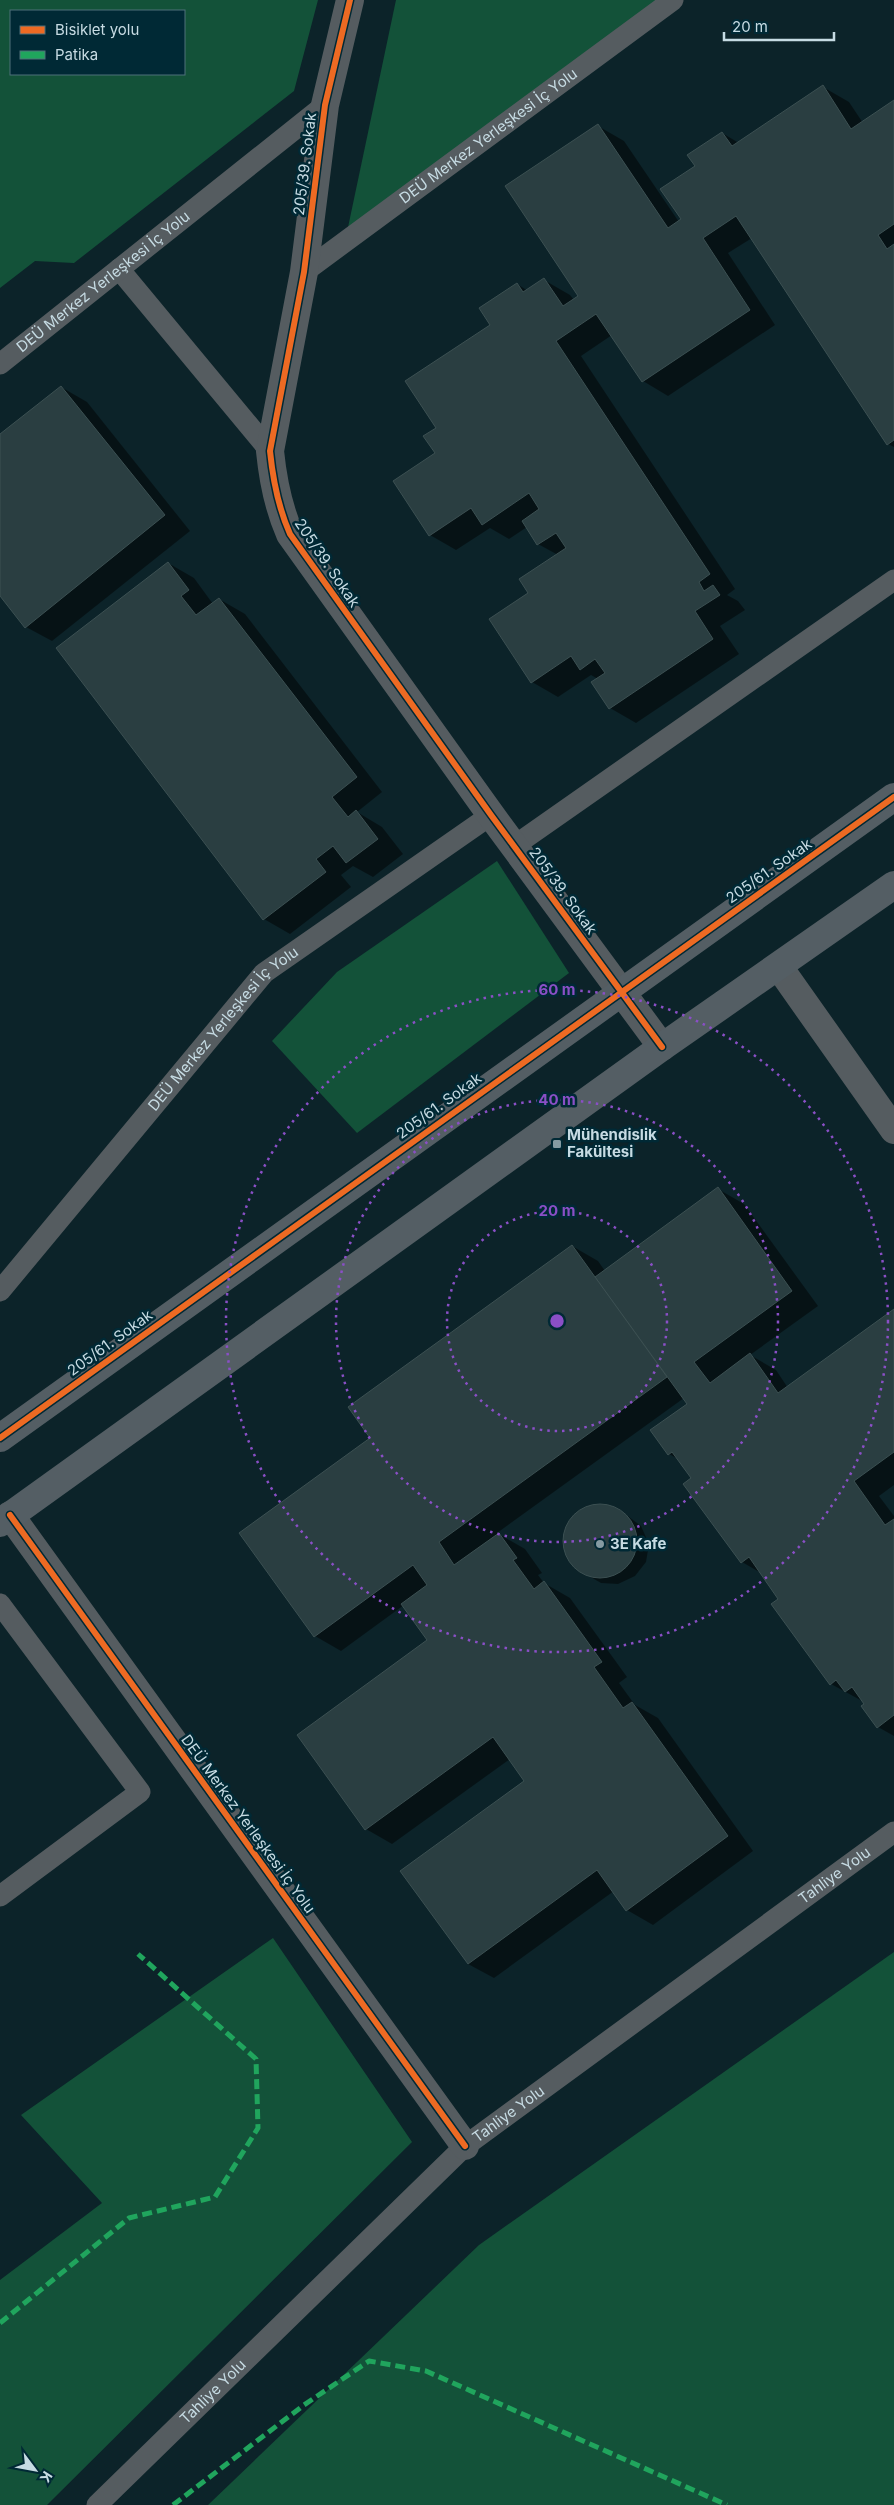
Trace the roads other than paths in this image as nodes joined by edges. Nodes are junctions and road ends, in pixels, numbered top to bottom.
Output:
1 (350, 0) edge
2 (673, 0) edge
3 (325, 105) junction
4 (119, 270) junction
5 (304, 272) junction
6 (0, 364) edge
7 (270, 451) junction
8 (894, 580) edge
9 (894, 797) edge
10 (491, 815) junction
11 (514, 846) junction
12 (894, 885) edge
13 (780, 967) junction
14 (621, 992) junction
15 (662, 1047) junction
16 (894, 1130) edge
17 (0, 1291) edge
18 (0, 1438) edge
19 (5, 1520) edge
20 (0, 1604) edge
21 (894, 1832) edge
22 (0, 1896) edge
23 (465, 2146) junction
24 (96, 2505) edge

1 - 3 street, 205/39. Sokak
2 - 5 lane, DEÜ Merkez Yerleşkesi İç Yolu
3 - 4 lane, DEÜ Merkez Yerleşkesi İç Yolu
3 - 5 street, 205/39. Sokak
4 - 6 lane, DEÜ Merkez Yerleşkesi İç Yolu
4 - 7 lane
5 - 7 street, 205/39. Sokak
7 - 10 street, 205/39. Sokak
8 - 11 lane
9 - 14 main road, 205/61. Sokak
10 - 11 street, 205/39. Sokak
10 - 17 lane, DEÜ Merkez Yerleşkesi İç Yolu
11 - 14 street, 205/39. Sokak
12 - 13 main road
13 - 15 main road
13 - 16 street
14 - 15 street, 205/39. Sokak
14 - 18 main road, 205/61. Sokak
15 - 19 main road
19 - 23 street, DEÜ Merkez Yerleşkesi İç Yolu
20 - 22 lane
21 - 23 lane, Tahliye Yolu
23 - 24 lane, Tahliye Yolu

